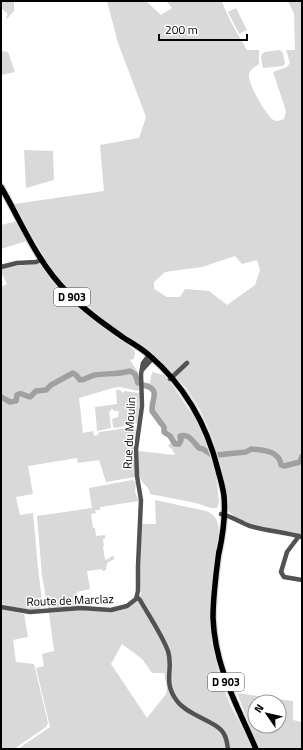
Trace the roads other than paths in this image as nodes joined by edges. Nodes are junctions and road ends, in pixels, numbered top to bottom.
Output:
1 (1, 187) edge
2 (41, 260) junction
3 (1, 267) edge
4 (150, 358) junction
5 (187, 363) dead end
6 (171, 378) junction
7 (223, 517) junction
8 (301, 537) edge
9 (302, 580) edge
10 (137, 597) junction
11 (1, 607) edge
12 (228, 749) edge
13 (256, 749) edge

1 - 2 main road, D 903
2 - 3 street
2 - 4 main road, D 903
4 - 6 main road, D 903
4 - 10 street, Rue du Moulin
5 - 6 street
6 - 7 main road, D 903
7 - 8 street
7 - 13 main road, D 903
8 - 9 street
10 - 11 street, Route de Marclaz
10 - 12 street

